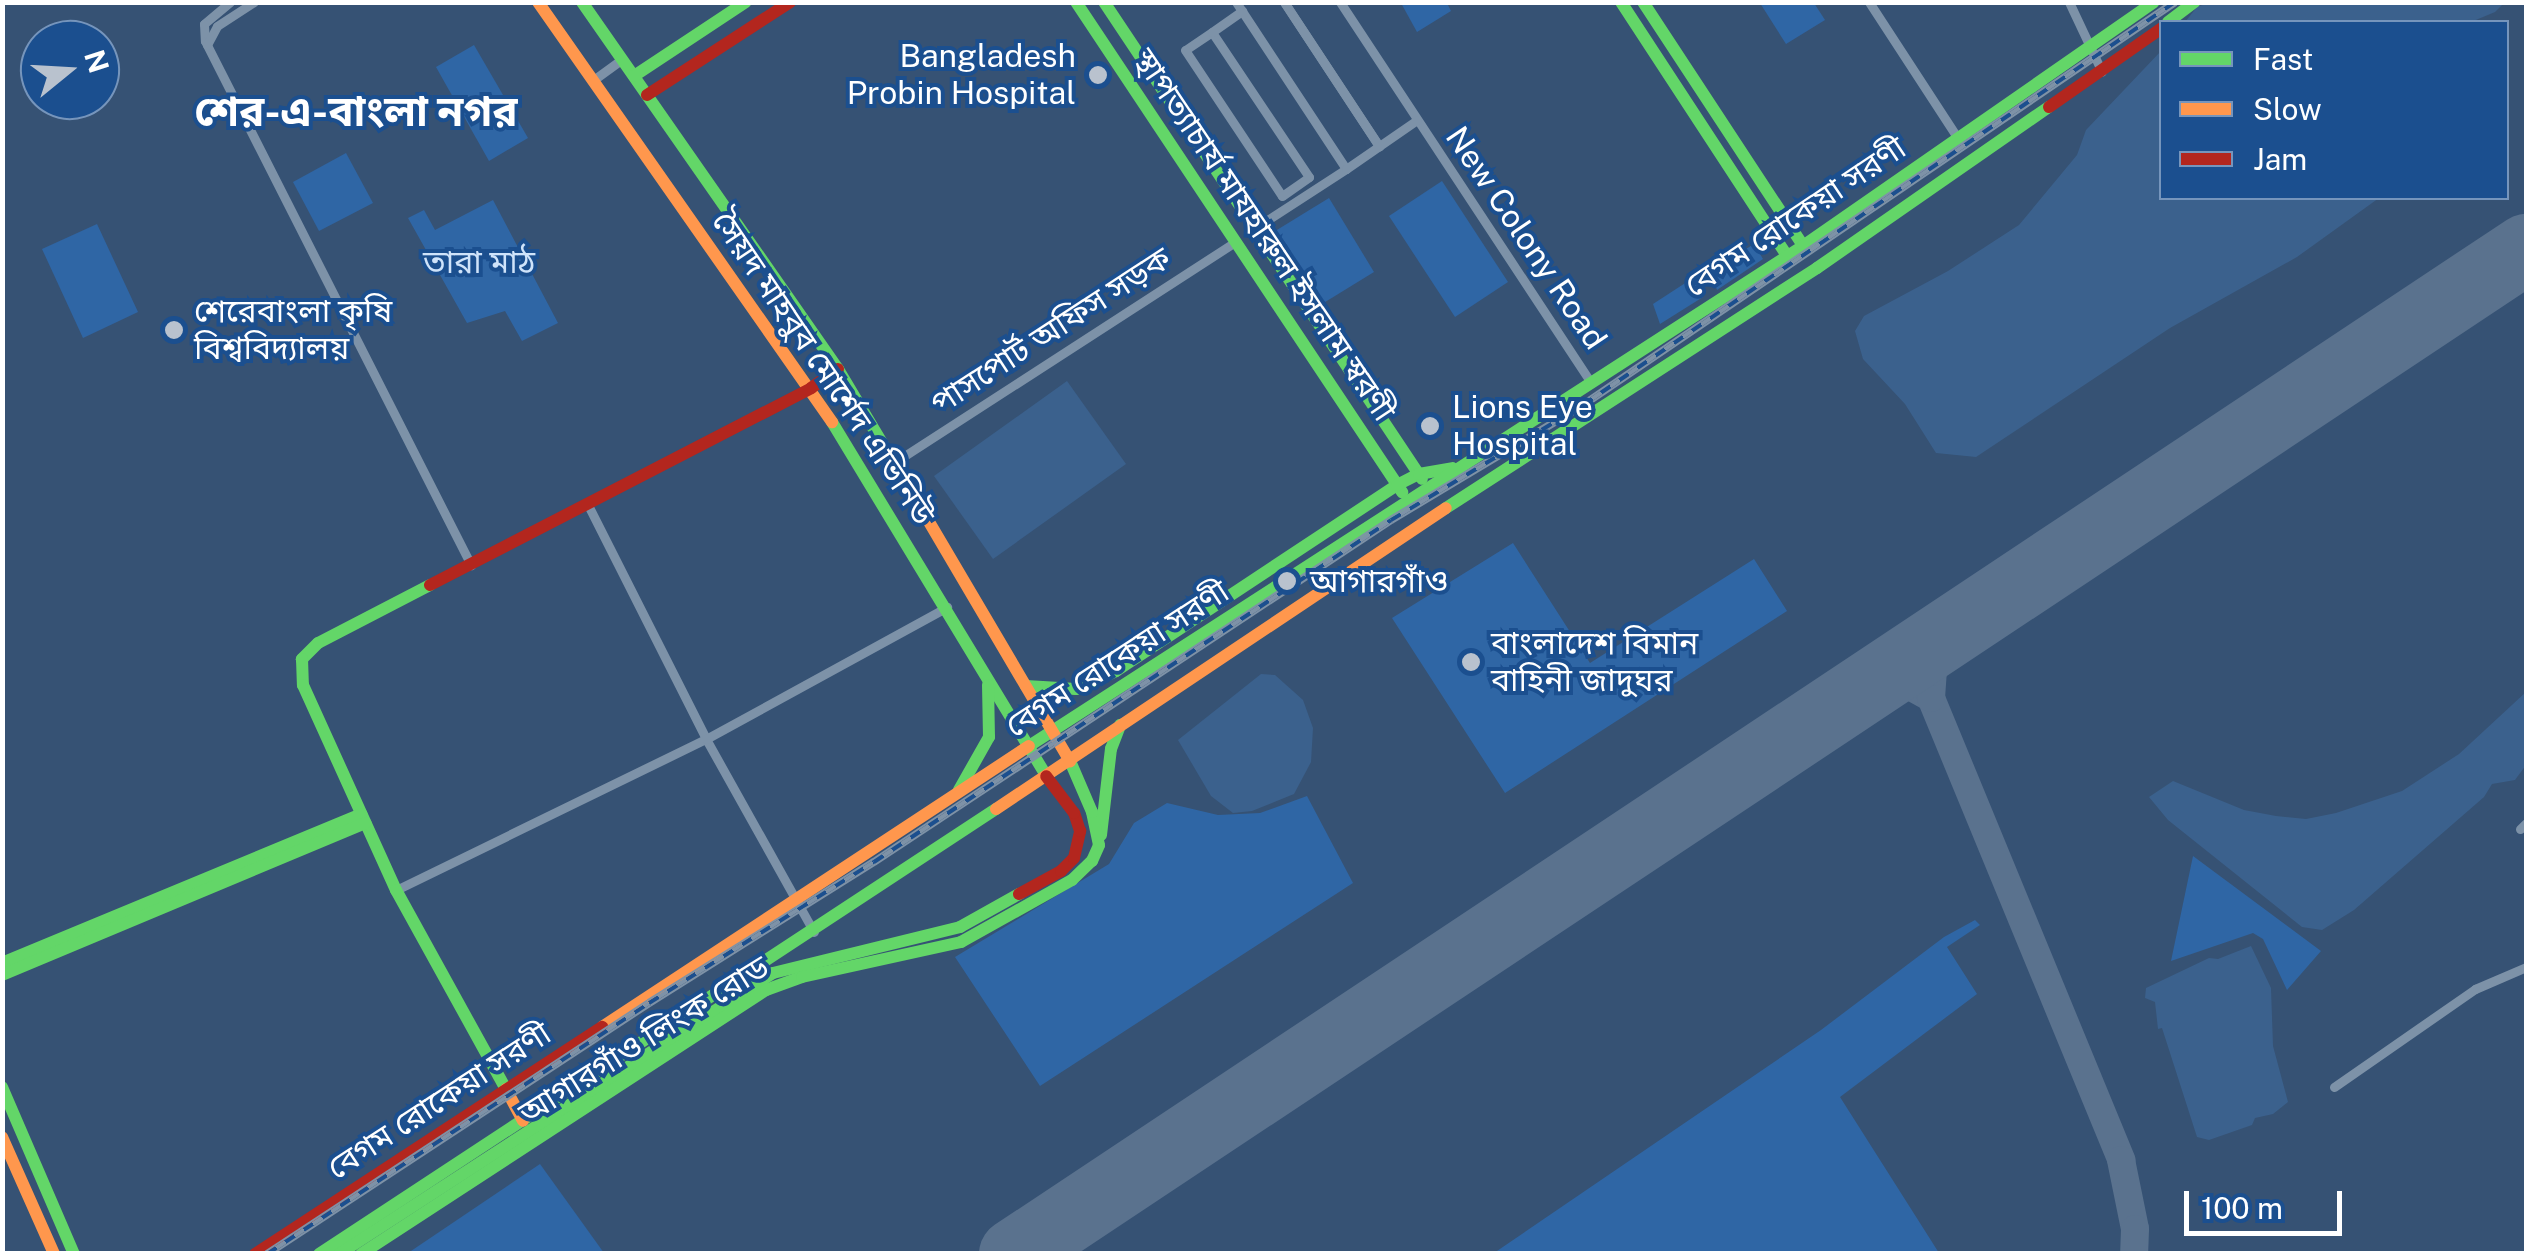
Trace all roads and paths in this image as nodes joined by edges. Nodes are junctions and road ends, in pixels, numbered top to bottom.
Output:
1 (230, 2) edge
2 (254, 2) edge
3 (538, 2) edge
4 (582, 2) edge
5 (746, 2) edge
6 (790, 2) edge
7 (1076, 2) edge
8 (1104, 2) edge
9 (1284, 2) edge
10 (1340, 2) edge
11 (1621, 2) edge
12 (1643, 2) edge
13 (1869, 2) edge
14 (2068, 2) edge
15 (2154, 2) edge
16 (2195, 2) edge
17 (1239, 7) edge
18 (2171, 20) edge
19 (1117, 22) junction
20 (2159, 30) edge
21 (1212, 32) junction
22 (1098, 36) junction
23 (207, 45) junction
24 (2090, 49) junction
25 (622, 59) junction
26 (640, 72) junction
27 (2102, 72) junction
28 (592, 81) junction
29 (653, 92) junction
30 (1417, 120) junction
31 (1959, 140) junction
32 (1379, 146) junction
33 (1346, 169) junction
34 (1255, 228) junction
35 (1235, 242) junction
36 (1803, 246) junction
37 (1786, 256) junction
38 (1817, 268) junction
39 (1801, 279) junction
40 (838, 368) junction
41 (1592, 384) junction
42 (812, 388) junction
43 (1606, 406) junction
44 (895, 462) junction
45 (1423, 480) junction
46 (1397, 484) junction
47 (1406, 498) junction
48 (588, 505) junction
49 (471, 565) junction
50 (947, 607) junction
51 (986, 676) junction
52 (1026, 686) junction
53 (1120, 725) junction
54 (1054, 733) junction
55 (706, 738) junction
56 (1030, 750) junction
57 (1070, 761) junction
58 (1046, 776) junction
59 (953, 799) junction
60 (363, 819) junction
61 (1099, 844) junction
62 (396, 890) junction
63 (797, 900) junction
64 (814, 932) junction
65 (2, 964) edge
66 (2526, 968) edge
67 (2, 975) edge
68 (2, 1087) edge
69 (2334, 1087) dead end
70 (506, 1089) junction
71 (523, 1120) junction
72 (2, 1136) edge
73 (27, 1146) junction
74 (10, 1154) junction
75 (54, 1254) edge
76 (74, 1254) edge
77 (255, 1254) edge
78 (319, 1254) edge
79 (339, 1254) edge
80 (361, 1254) edge

1 - 23 street
2 - 23 street
3 - 28 main road, সৈয়দ মাহবুব মোর্শেদ এভিনিউ
4 - 25 main road, সৈয়দ মাহবুব মোর্শেদ এভিনিউ
5 - 26 main road
6 - 29 main road
7 - 22 main road, স্থাপত্যাচার্য মাযহারুল ইসলাম স্বরণী
8 - 19 main road, স্থাপত্যাচার্য মাযহারুল ইসলাম স্বরণী
9 - 32 street
10 - 30 street, New Colony Road
11 - 37 main road
12 - 36 main road
13 - 31 street
14 - 24 street
15 - 24 main road, বেগম রোকেয়া সরণী
16 - 18 main road
17 - 21 street
17 - 33 street
19 - 22 main road
19 - 34 main road, স্থাপত্যাচার্য মাযহারুল ইসলাম স্বরণী
20 - 27 main road, বেগম রোকেয়া সরণী
21 - 21 street
22 - 35 main road, স্থাপত্যাচার্য মাযহারুল ইসলাম স্বরণী
23 - 49 street
24 - 27 street
24 - 31 main road, বেগম রোকেয়া সরণী
25 - 26 main road, সৈয়দ মাহবুব মোর্শেদ এভিনিউ
25 - 28 street
26 - 29 main road, সৈয়দ মাহবুব মোর্শেদ এভিনিউ
27 - 38 main road, বেগম রোকেয়া সরণী
28 - 42 main road, সৈয়দ মাহবুব মোর্শেদ এভিনিউ
29 - 40 main road, সৈয়দ মাহবুব মোর্শেদ এভিনিউ
30 - 32 street, New Colony Road
30 - 41 street, New Colony Road
31 - 36 main road, বেগম রোকেয়া সরণী
32 - 33 street, New Colony Road
33 - 34 street, New Colony Road
34 - 35 main road
34 - 45 main road, স্থাপত্যাচার্য মাযহারুল ইসলাম স্বরণী
35 - 44 street, পাসপোর্ট অফিস সড়ক
35 - 46 main road, স্থাপত্যাচার্য মাযহারুল ইসলাম স্বরণী
36 - 37 main road, বেগম রোকেয়া সরণী
36 - 38 main road
37 - 39 main road
37 - 41 main road, বেগম রোকেয়া সরণী
38 - 39 main road, বেগম রোকেয়া সরণী
39 - 43 main road, বেগম রোকেয়া সরণী
40 - 42 main road
40 - 44 main road, সৈয়দ মাহবুব মোর্শেদ এভিনিউ
41 - 43 main road
41 - 45 main road, বেগম রোকেয়া সরণী
42 - 48 main road
42 - 50 main road, সৈয়দ মাহবুব মোর্শেদ এভিনিউ
43 - 53 main road, বেগম রোকেয়া সরণী
44 - 52 main road, সৈয়দ মাহবুব মোর্শেদ এভিনিউ
45 - 46 main road
45 - 47 main road, বেগম রোকেয়া সরণী
46 - 47 main road, স্থাপত্যাচার্য মাযহারুল ইসলাম স্বরণী
46 - 52 main road
47 - 54 main road, বেগম রোকেয়া সরণী
48 - 49 main road
48 - 55 street
49 - 60 main road
50 - 51 main road, সৈয়দ মাহবুব মোর্শেদ এভিনিউ
50 - 55 street
51 - 56 main road, সৈয়দ মাহবুব মোর্শেদ এভিনিউ
51 - 59 main road
52 - 54 main road, সৈয়দ মাহবুব মোর্শেদ এভিনিউ
53 - 57 main road, বেগম রোকেয়া সরণী
53 - 61 main road
54 - 56 main road, বেগম রোকেয়া সরণী
54 - 57 main road, সৈয়দ মাহবুব মোর্শেদ এভিনিউ
55 - 62 street
55 - 63 street
56 - 58 main road, সৈয়দ মাহবুব মোর্শেদ এভিনিউ
56 - 59 main road, বেগম রোকেয়া সরণী
57 - 58 main road, বেগম রোকেয়া সরণী
57 - 61 main road
58 - 64 main road, বেগম রোকেয়া সরণী
58 - 79 main road, আগারগাঁও লিংক রোড
59 - 63 main road, বেগম রোকেয়া সরণী
60 - 62 main road
60 - 65 main road
60 - 67 main road
61 - 80 main road, আগারগাঁও লিংক রোড
62 - 70 main road
63 - 64 street
63 - 70 main road, বেগম রোকেয়া সরণী
64 - 71 main road, বেগম রোকেয়া সরণী
66 - 69 street
68 - 73 main road
70 - 71 main road
70 - 77 main road, বেগম রোকেয়া সরণী
71 - 78 main road, বেগম রোকেয়া সরণী
72 - 74 main road
73 - 74 main road
73 - 76 main road
74 - 75 main road

